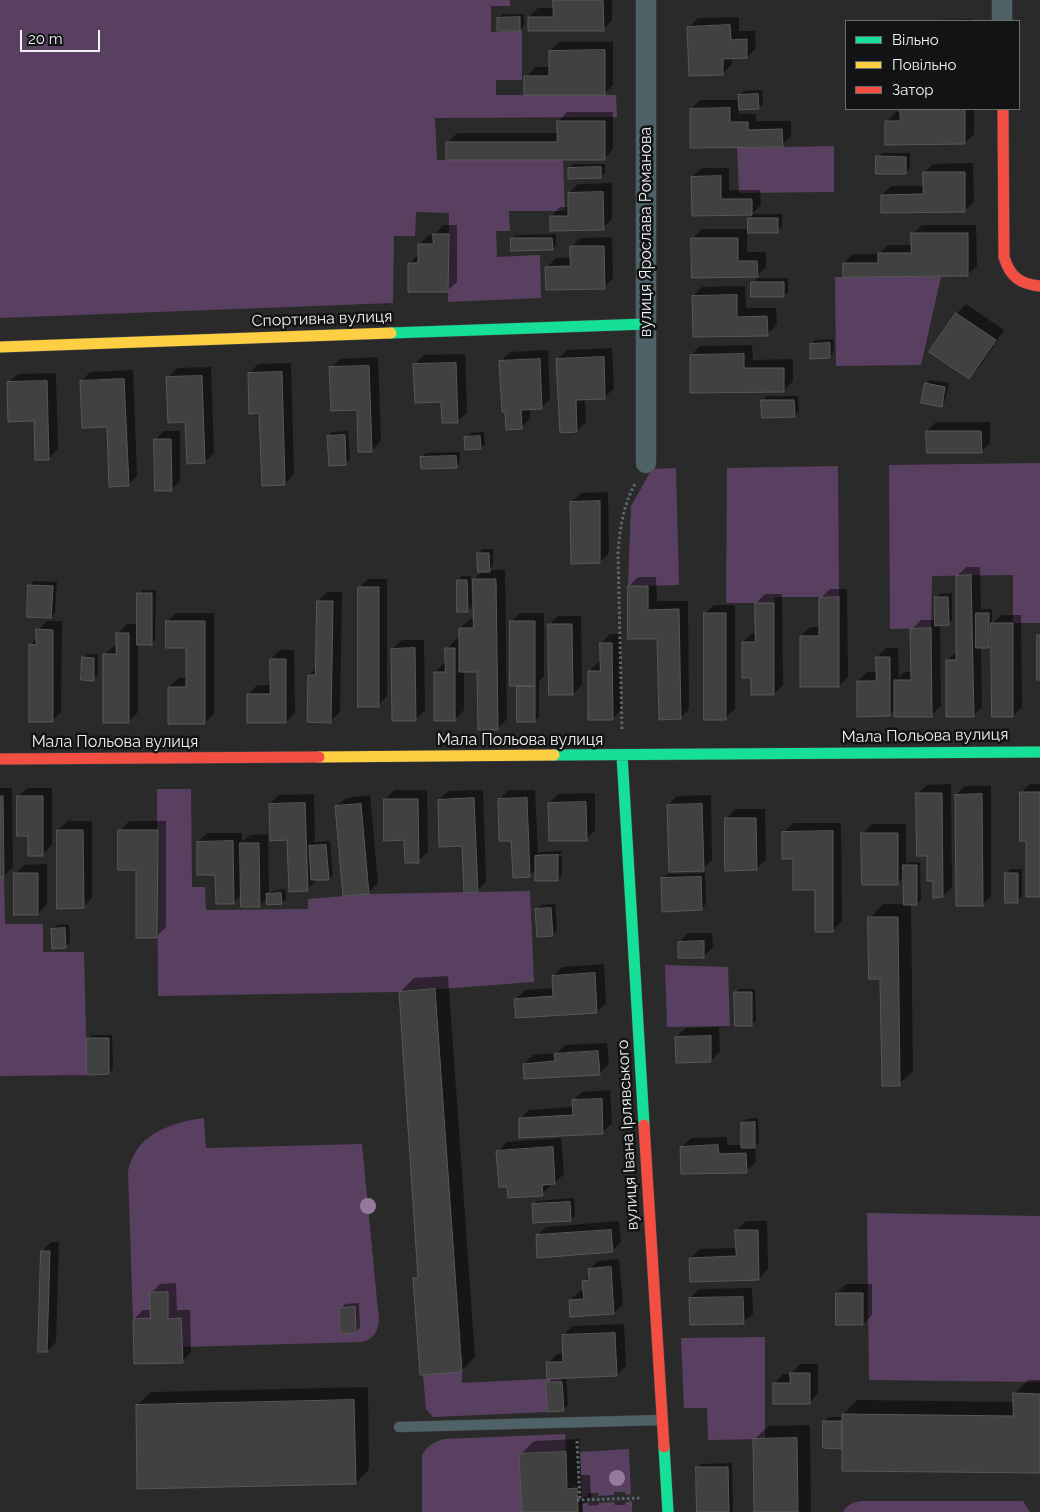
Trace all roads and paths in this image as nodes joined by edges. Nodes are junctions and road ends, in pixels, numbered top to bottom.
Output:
1 (646, 0) edge
2 (1002, 0) edge
3 (1002, 20) edge
4 (1003, 110) edge
5 (1040, 286) edge
6 (646, 324) junction
7 (0, 347) edge
8 (646, 463) joint
9 (1040, 752) edge
10 (622, 755) junction
11 (0, 759) edge
12 (662, 1420) junction
13 (576, 1422) junction
14 (399, 1427) dead end
15 (643, 1498) dead end
16 (668, 1512) edge

1 - 6 street, вулиця Ярослава Романова
2 - 3 street
4 - 5 street
6 - 7 street, Спортивна вулиця
6 - 8 street, вулиця Ярослава Романова
8 - 10 path
9 - 10 street, Мала Польова вулиця
10 - 11 street, Мала Польова вулиця
10 - 12 street, вулиця Івана Ірлявського
12 - 13 lane
12 - 16 street, вулиця Івана Ірлявського
13 - 14 lane
13 - 15 path

